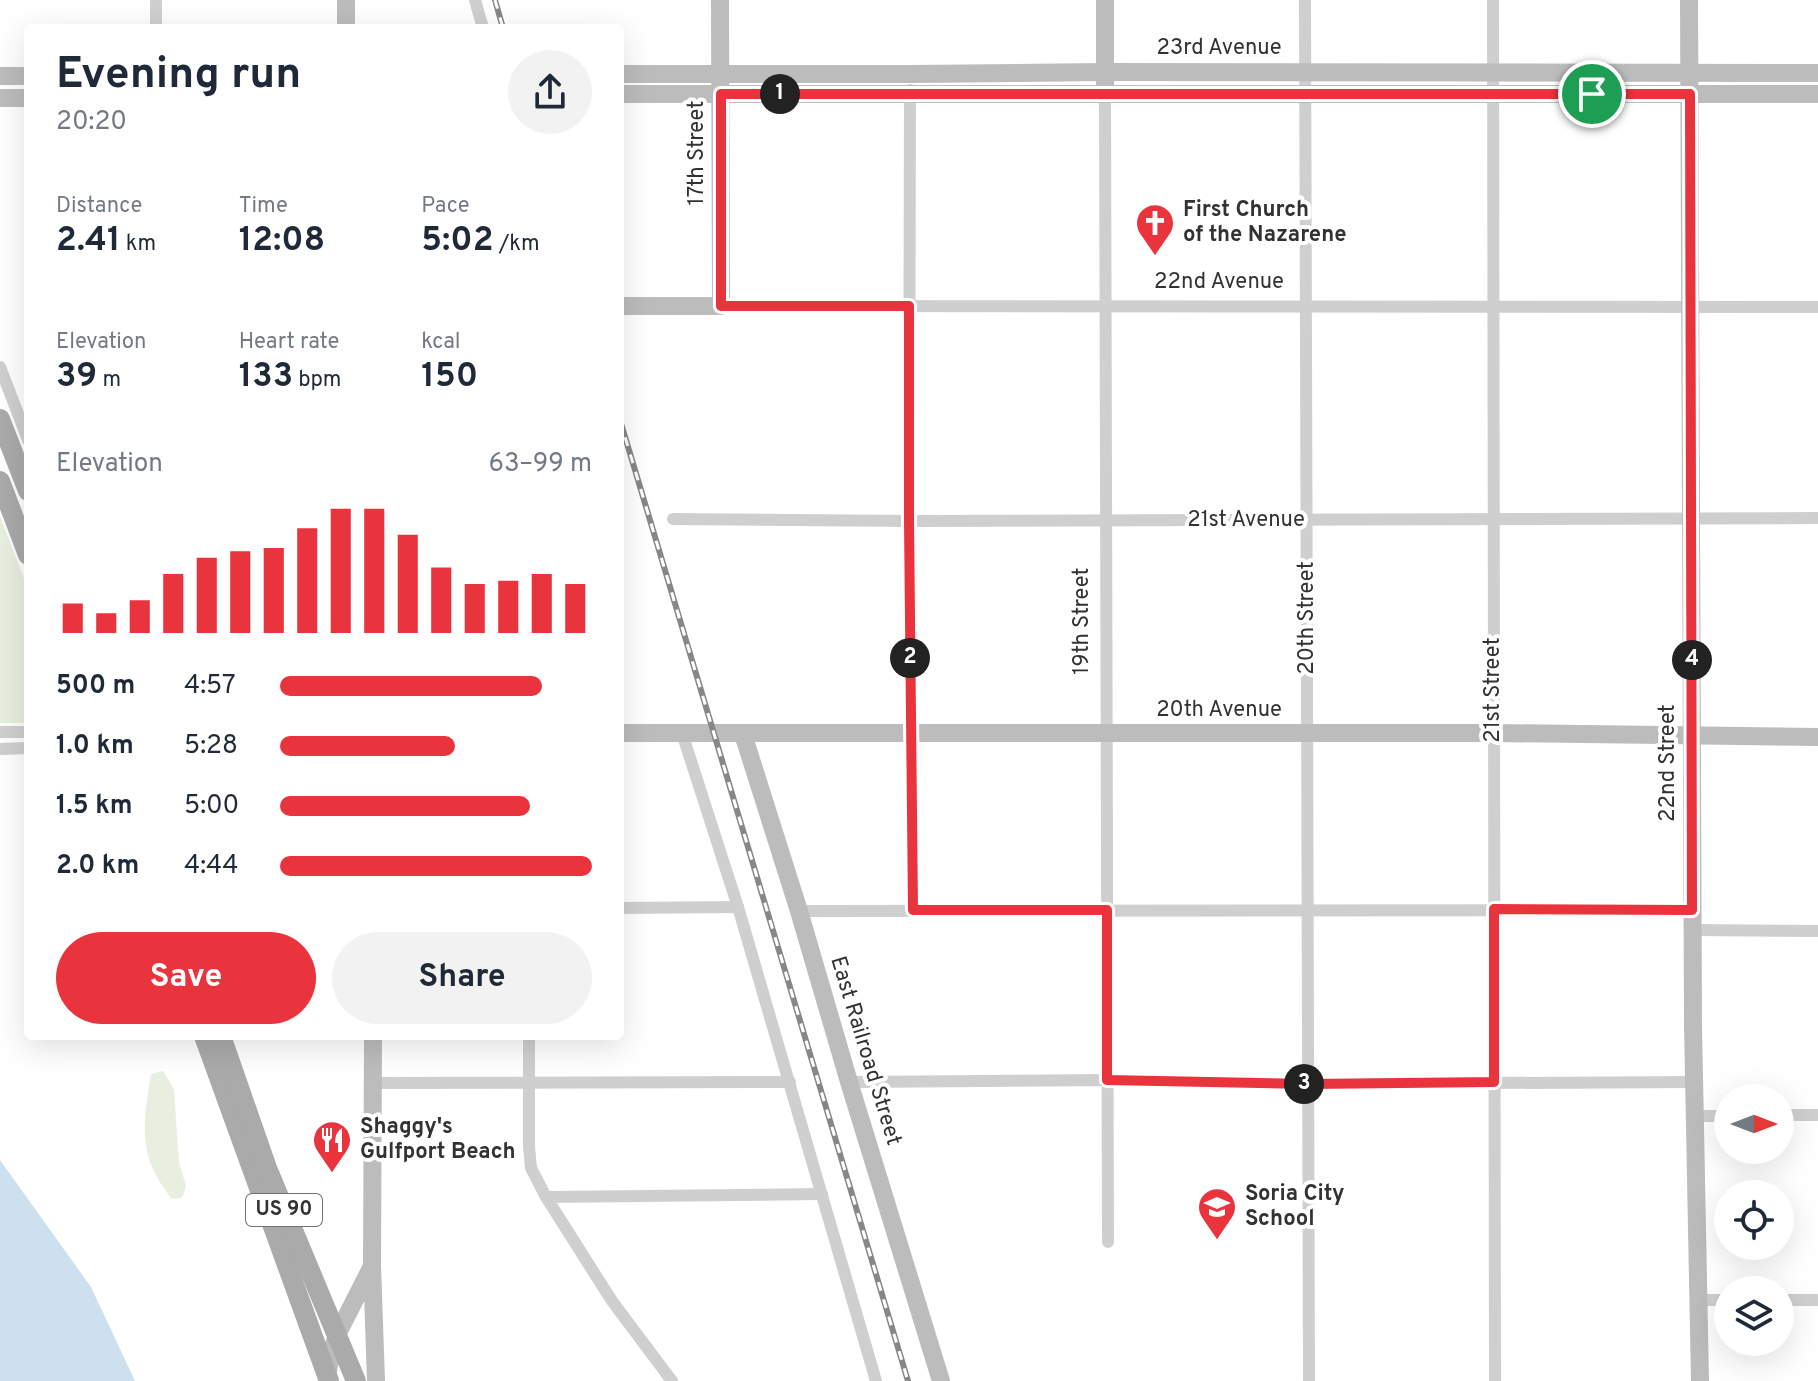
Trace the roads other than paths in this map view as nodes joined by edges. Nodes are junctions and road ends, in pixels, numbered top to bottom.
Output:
1 (156, 0) edge
2 (346, 0) edge
3 (475, 0) edge
4 (720, 0) edge
5 (1105, 0) edge
6 (1305, 0) edge
7 (1493, 0) edge
8 (1689, 0) edge
9 (156, 24) edge
10 (346, 24) edge
11 (482, 24) edge
12 (1105, 72) junction
13 (1306, 73) junction
14 (1690, 73) junction
15 (1818, 73) edge
16 (624, 74) edge
17 (721, 74) junction
18 (911, 74) junction
19 (1493, 74) junction
20 (0, 76) edge
21 (24, 76) edge
22 (624, 94) edge
23 (721, 94) junction
24 (1306, 94) junction
25 (1494, 94) junction
26 (1690, 94) junction
27 (1818, 94) edge
28 (910, 95) junction
29 (1105, 95) junction
30 (0, 98) edge
31 (24, 98) edge
32 (624, 306) edge
33 (721, 306) junction
34 (909, 306) junction
35 (1105, 306) junction
36 (1306, 307) junction
37 (1494, 307) junction
38 (1691, 307) junction
39 (1818, 307) edge
40 (0, 367) edge
41 (0, 419) edge
42 (24, 430) edge
43 (0, 481) edge
44 (24, 481) edge
45 (1818, 518) edge
46 (673, 519) dead end
47 (1493, 519) junction
48 (1692, 519) junction
49 (1106, 520) junction
50 (1306, 520) junction
51 (909, 521) junction
52 (24, 532) edge
53 (0, 732) edge
54 (24, 732) edge
55 (624, 733) edge
56 (682, 733) junction
57 (1494, 733) junction
58 (743, 734) junction
59 (910, 734) junction
60 (1106, 734) junction
61 (1307, 734) junction
62 (1692, 735) junction
63 (1818, 737) edge
64 (24, 748) edge
65 (0, 749) edge
66 (738, 907) junction
67 (624, 908) edge
68 (1494, 909) junction
69 (913, 910) junction
70 (1107, 910) junction
71 (1307, 910) junction
72 (1692, 910) junction
73 (799, 911) junction
74 (1693, 930) junction
75 (1818, 931) edge
76 (205, 1040) edge
77 (222, 1040) edge
78 (373, 1040) edge
79 (529, 1040) edge
80 (1107, 1080) junction
81 (790, 1082) junction
82 (849, 1082) junction
83 (1494, 1082) junction
84 (1694, 1082) junction
85 (374, 1083) junction
86 (530, 1084) junction
87 (1308, 1084) junction
88 (1794, 1115) edge
89 (1818, 1115) edge
90 (1694, 1116) junction
91 (1714, 1116) edge
92 (822, 1194) junction
93 (546, 1197) junction
94 (1108, 1242) dead end
95 (372, 1265) junction
96 (1697, 1300) junction
97 (1714, 1300) edge
98 (1794, 1300) edge
99 (1818, 1300) edge
100 (337, 1335) junction
101 (328, 1379) edge
102 (356, 1381) edge
103 (376, 1381) edge
104 (672, 1381) edge
105 (876, 1381) edge
106 (941, 1381) edge
107 (1309, 1381) edge
108 (1495, 1381) edge
109 (1700, 1381) edge

1 - 9 street
2 - 10 street
3 - 11 street
4 - 17 street, 17th Street
5 - 12 street, 19th Street
6 - 13 street, 20th Street
7 - 19 street, 21st Street
8 - 14 street, 22nd Street
12 - 13 street, 23rd Avenue
12 - 18 street, 23rd Avenue
12 - 29 street, 19th Street
13 - 19 street, 23rd Avenue
13 - 24 street, 20th Street
14 - 15 street, 23rd Avenue
14 - 19 street, 23rd Avenue
14 - 26 street, 22nd Street
16 - 17 street, 23rd Avenue
17 - 18 street, 23rd Avenue
17 - 23 street, 17th Street
18 - 28 street
19 - 25 street, 21st Street
20 - 21 street
22 - 23 street, 23rd Avenue
23 - 28 street, 23rd Avenue
23 - 33 street, 17th Street
24 - 25 street, 23rd Avenue
24 - 29 street, 23rd Avenue
24 - 36 street, 20th Street
25 - 26 street, 23rd Avenue
25 - 37 street, 21st Street
26 - 27 street, 23rd Avenue
26 - 38 street, 22nd Street
28 - 29 street, 23rd Avenue
28 - 34 street
29 - 35 street, 19th Street
30 - 31 street
32 - 33 street, 22nd Avenue
33 - 34 street, 22nd Avenue
34 - 35 street, 22nd Avenue
34 - 51 street
35 - 36 street, 22nd Avenue
35 - 49 street, 19th Street
36 - 37 street, 22nd Avenue
36 - 50 street, 20th Street
37 - 38 street, 22nd Avenue
37 - 47 street, 21st Street
38 - 39 street, 22nd Avenue
38 - 48 street, 22nd Street
40 - 42 street
41 - 44 main road
43 - 52 main road
45 - 48 street, 21st Avenue
46 - 51 street, 21st Avenue
47 - 48 street, 21st Avenue
47 - 50 street, 21st Avenue
47 - 57 street, 21st Street
48 - 62 street, 22nd Street
49 - 50 street, 21st Avenue
49 - 51 street, 21st Avenue
49 - 60 street, 19th Street
50 - 61 street, 20th Street
51 - 59 street
53 - 54 street
55 - 56 street, 20th Avenue
56 - 58 street, 20th Avenue
56 - 66 street
57 - 61 street, 20th Avenue
57 - 62 street, 20th Avenue
57 - 68 street, 21st Street
58 - 59 street, 20th Avenue
58 - 73 street, East Railroad Street
59 - 60 street, 20th Avenue
59 - 69 street
60 - 61 street, 20th Avenue
60 - 70 street, 19th Street
61 - 71 street, 20th Street
62 - 63 street, 20th Avenue
62 - 72 street, 22nd Street
64 - 65 street
66 - 67 street
66 - 81 street
68 - 71 street
68 - 72 street
68 - 83 street, 21st Street
69 - 70 street
69 - 73 street
70 - 71 street
70 - 80 street, 19th Street
71 - 87 street, 20th Street
72 - 74 street, 22nd Street
73 - 82 street, East Railroad Street
74 - 75 street
74 - 84 street, 22nd Street
76 - 101 main road, US 90
77 - 100 main road, US 90
78 - 85 street
79 - 86 street
80 - 82 street
80 - 87 street
80 - 94 street, 19th Street
81 - 86 street
81 - 92 street
82 - 106 street, East Railroad Street
83 - 84 street
83 - 87 street
83 - 108 street, 21st Street
84 - 90 street, 22nd Street
85 - 86 street
85 - 95 street
86 - 93 street
87 - 107 street, 20th Street
88 - 89 street
90 - 91 street
90 - 96 street, 22nd Street
92 - 93 street
92 - 105 street
93 - 104 street
95 - 100 street
95 - 103 street
96 - 97 street
96 - 109 street, 22nd Street
98 - 99 street
100 - 101 street
100 - 102 main road, US 90

